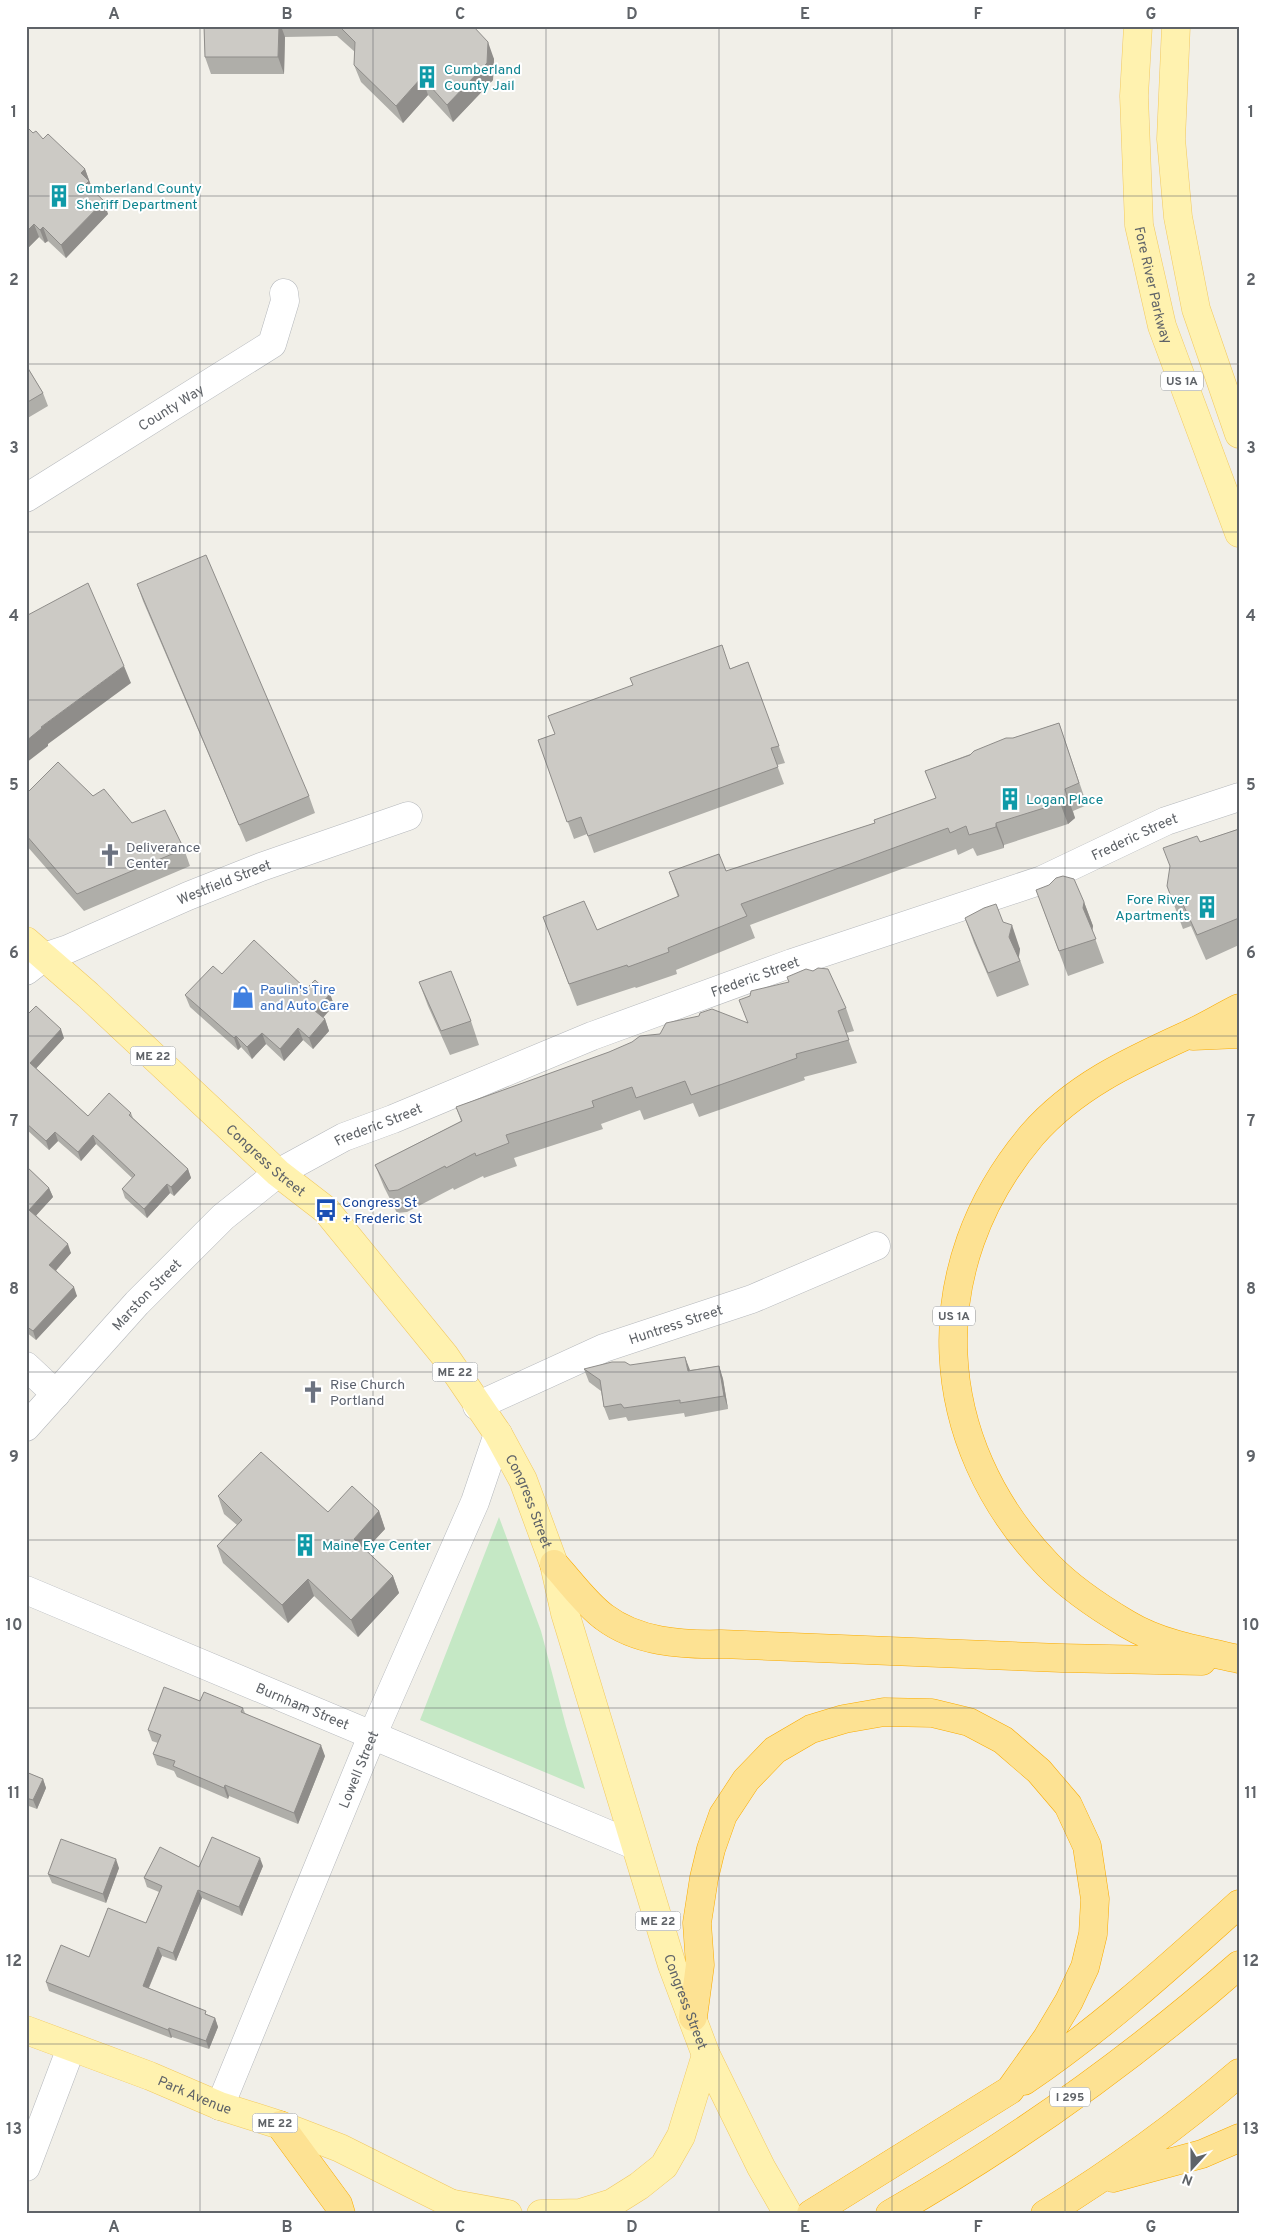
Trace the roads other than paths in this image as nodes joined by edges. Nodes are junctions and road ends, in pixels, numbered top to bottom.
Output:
1 (1138, 26) edge
2 (1176, 26) edge
3 (284, 294) dead end
4 (1239, 434) edge
5 (26, 498) edge
6 (1239, 533) edge
7 (1239, 798) edge
8 (408, 816) dead end
9 (32, 956) edge
10 (1239, 1008) edge
11 (1239, 1034) edge
12 (1186, 1036) junction
13 (278, 1173) junction
14 (876, 1246) dead end
15 (26, 1366) edge
16 (56, 1394) junction
17 (477, 1406) junction
18 (26, 1427) edge
19 (498, 1434) junction
20 (554, 1564) junction
21 (26, 1590) edge
22 (1239, 1661) edge
23 (372, 1736) junction
24 (634, 1844) junction
25 (1239, 1904) edge
26 (1239, 1965) edge
27 (694, 2017) junction
28 (26, 2030) edge
29 (71, 2048) junction
30 (706, 2056) junction
31 (1239, 2072) edge
32 (1010, 2090) junction
33 (220, 2106) junction
34 (280, 2125) junction
35 (1239, 2138) edge
36 (26, 2167) edge
37 (1095, 2184) junction
38 (462, 2209) edge
39 (341, 2214) edge
40 (508, 2214) edge
41 (541, 2214) edge
42 (788, 2214) edge
43 (811, 2214) edge
44 (890, 2214) edge
45 (1045, 2214) edge

1 - 6 main road, Fore River Parkway / US 1A
2 - 4 main road, US 1A
3 - 5 street, County Way
7 - 13 street, Frederic Street
8 - 9 street, Westfield Street
9 - 13 main road, Congress Street / ME 22
10 - 12 highway, US 1A
11 - 12 highway
12 - 22 highway, US 1A
13 - 16 street, Marston Street
13 - 17 main road, Congress Street / ME 22
14 - 17 street, Huntress Street
15 - 16 street
16 - 18 street, Marston Street
17 - 19 main road, Congress Street / ME 22
19 - 20 main road, Congress Street / ME 22
19 - 23 street, Lowell Street
20 - 22 highway
20 - 24 main road, Congress Street / ME 22
21 - 23 street, Burnham Street
23 - 24 street, Burnham Street
23 - 33 street, Lowell Street
24 - 27 main road, Congress Street / ME 22
25 - 32 highway
26 - 44 highway, I 295
27 - 30 main road, Congress Street / ME 22
27 - 32 highway
28 - 29 main road, Park Avenue / ME 22
29 - 33 main road, Park Avenue / ME 22
29 - 36 street
30 - 41 main road
30 - 42 main road, Congress Street / ME 22
31 - 37 highway
32 - 43 highway
33 - 34 main road, Park Avenue / ME 22
34 - 38 main road, Park Avenue / ME 22
34 - 39 highway
35 - 37 highway
37 - 45 highway
38 - 40 main road, Park Avenue

